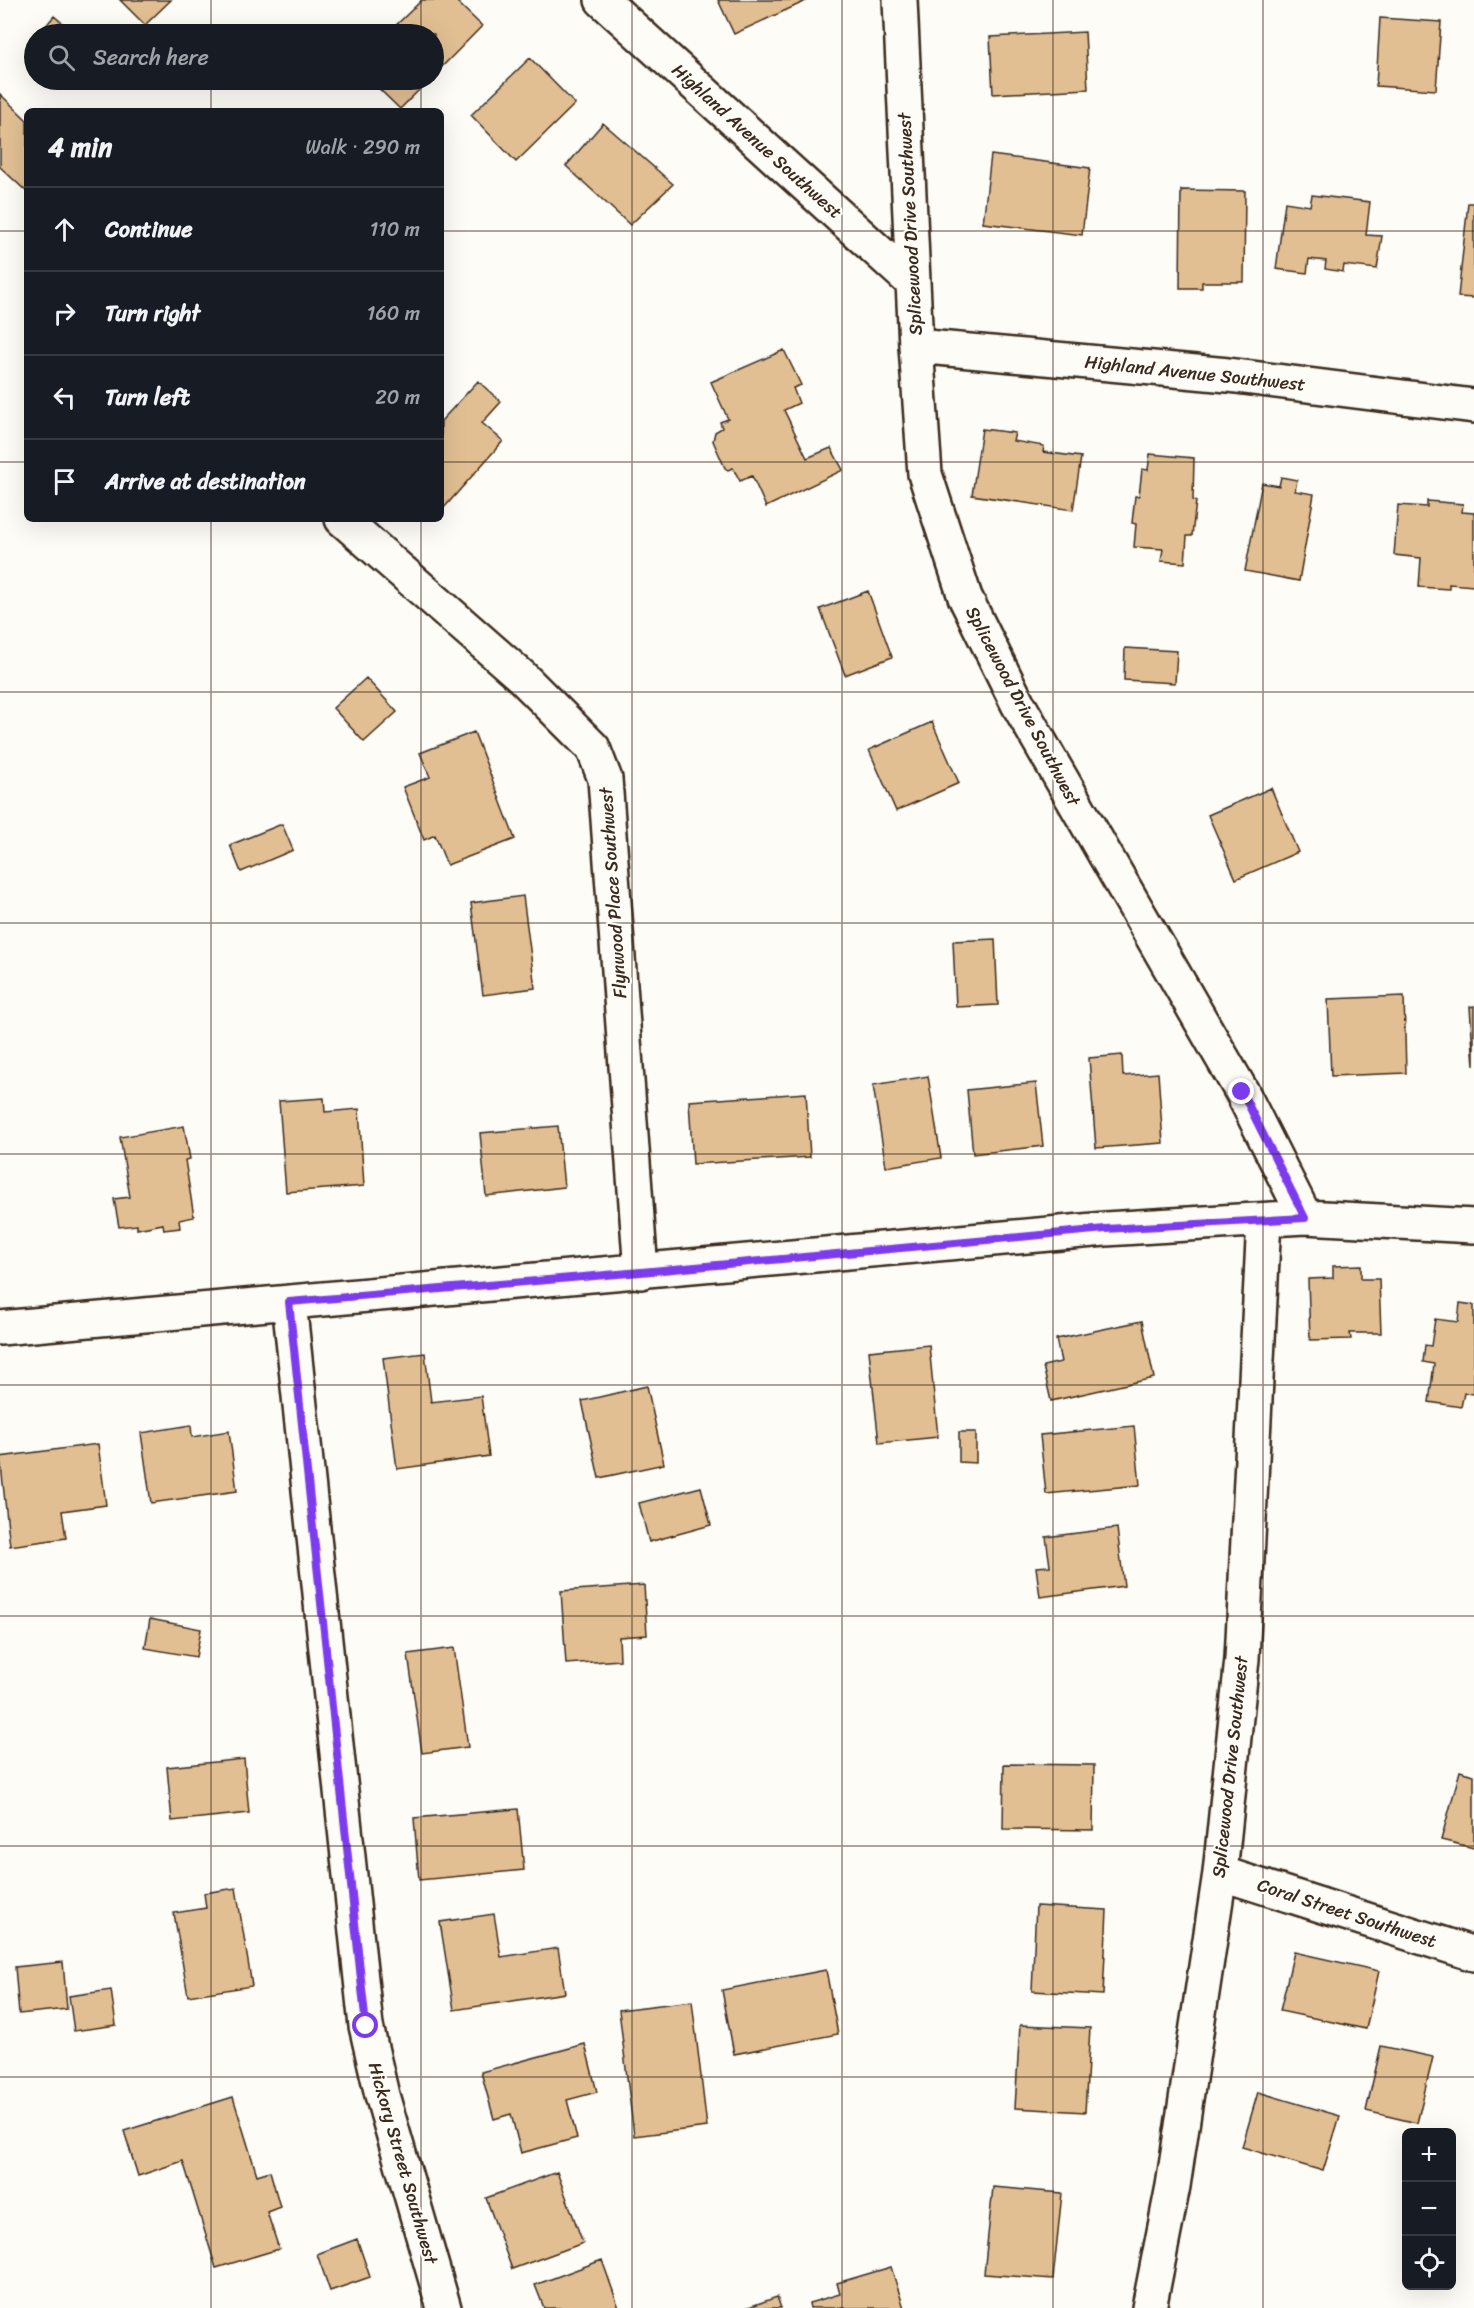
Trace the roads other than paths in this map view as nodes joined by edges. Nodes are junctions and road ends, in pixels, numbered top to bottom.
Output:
1 (602, 0) edge
2 (900, 0) edge
3 (913, 283) junction
4 (916, 346) junction
5 (1474, 406) edge
6 (345, 522) edge
7 (1305, 1218) junction
8 (1264, 1220) junction
9 (1474, 1226) edge
10 (641, 1272) junction
11 (289, 1302) junction
12 (0, 1328) edge
13 (1220, 1873) junction
14 (1474, 1954) edge
15 (444, 2308) edge
16 (1149, 2308) edge

1 - 3 street, Highland Avenue Southwest
2 - 3 street, Splicewood Drive Southwest
3 - 4 street, Splicewood Drive Southwest
4 - 5 street, Highland Avenue Southwest
4 - 7 street, Splicewood Drive Southwest
6 - 10 street, Flynwood Place Southwest
7 - 8 street
7 - 9 street
8 - 10 street
8 - 13 street, Splicewood Drive Southwest
10 - 11 street
11 - 12 street
11 - 15 street, Hickory Street Southwest
13 - 14 street, Coral Street Southwest
13 - 16 street, Splicewood Drive Southwest

